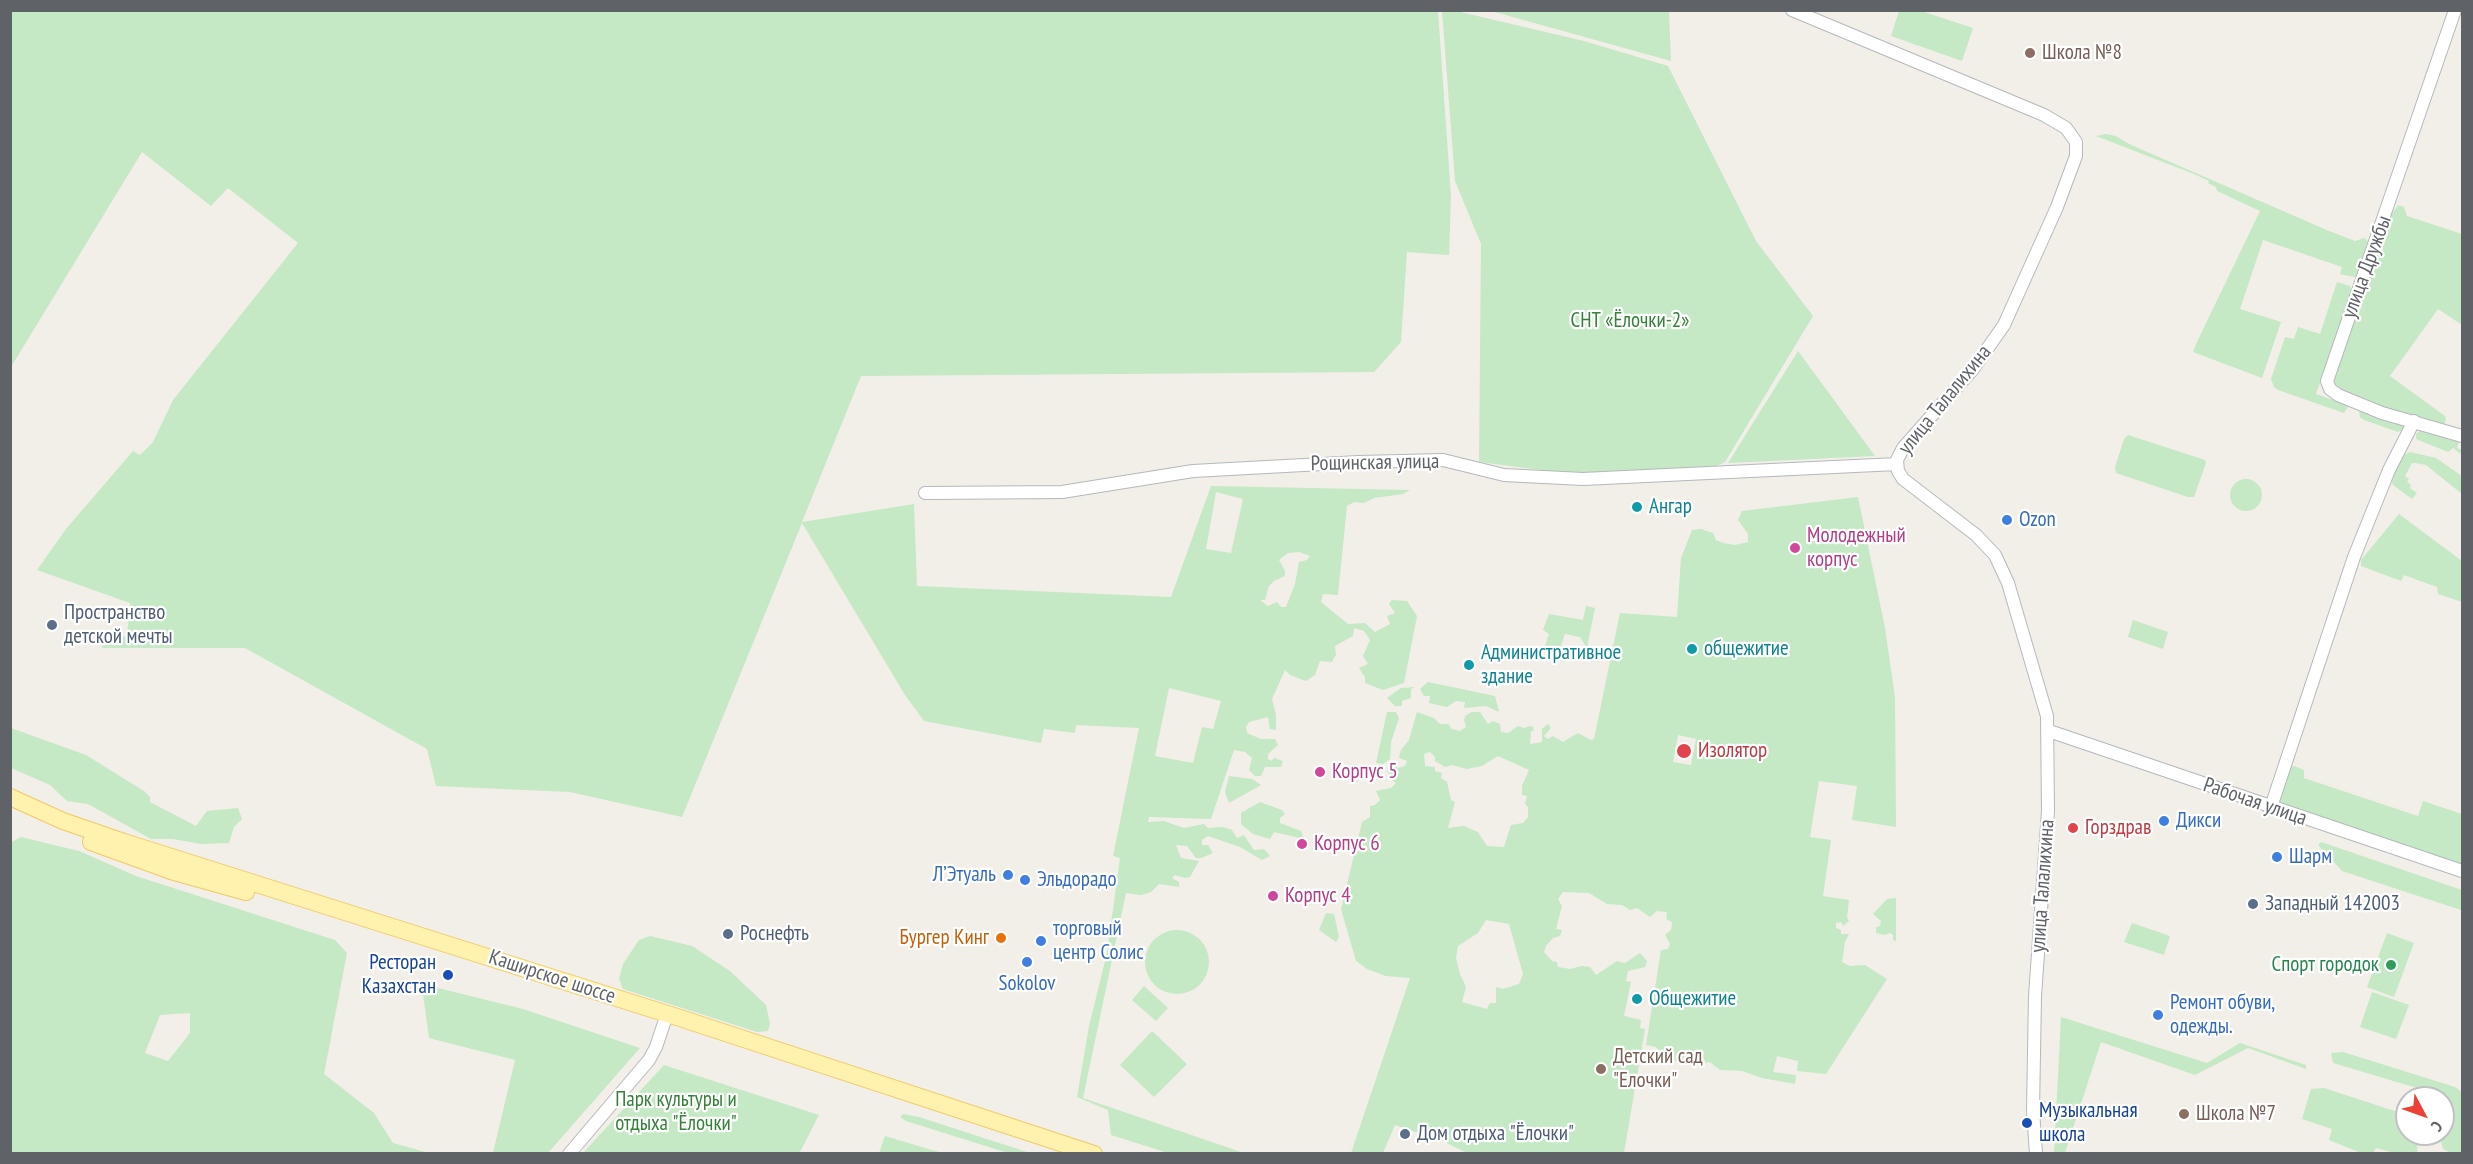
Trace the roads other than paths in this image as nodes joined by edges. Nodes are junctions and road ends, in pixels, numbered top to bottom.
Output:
1 (1792, 10) edge
2 (2455, 10) edge
3 (2414, 421) junction
4 (2463, 436) edge
5 (1897, 464) junction
6 (925, 493) dead end
7 (2049, 731) junction
8 (10, 797) edge
9 (10, 807) edge
10 (2271, 807) junction
11 (2463, 871) edge
12 (666, 1019) junction
13 (569, 1154) edge
14 (1062, 1154) edge
15 (1094, 1154) edge
16 (2036, 1154) edge

1 - 5 street, улица Талалихина
2 - 3 street, улица Дружбы
3 - 4 street, улица Дружбы
3 - 10 street
5 - 6 street, Рощинская улица
5 - 7 street, улица Талалихина
7 - 10 street, Рабочая улица
7 - 16 street, улица Талалихина
8 - 12 main road, Каширское шоссе
9 - 12 main road, Каширское шоссе
10 - 11 street, Рабочая улица
12 - 13 street
12 - 14 main road, Каширское шоссе
12 - 15 main road, Каширское шоссе

